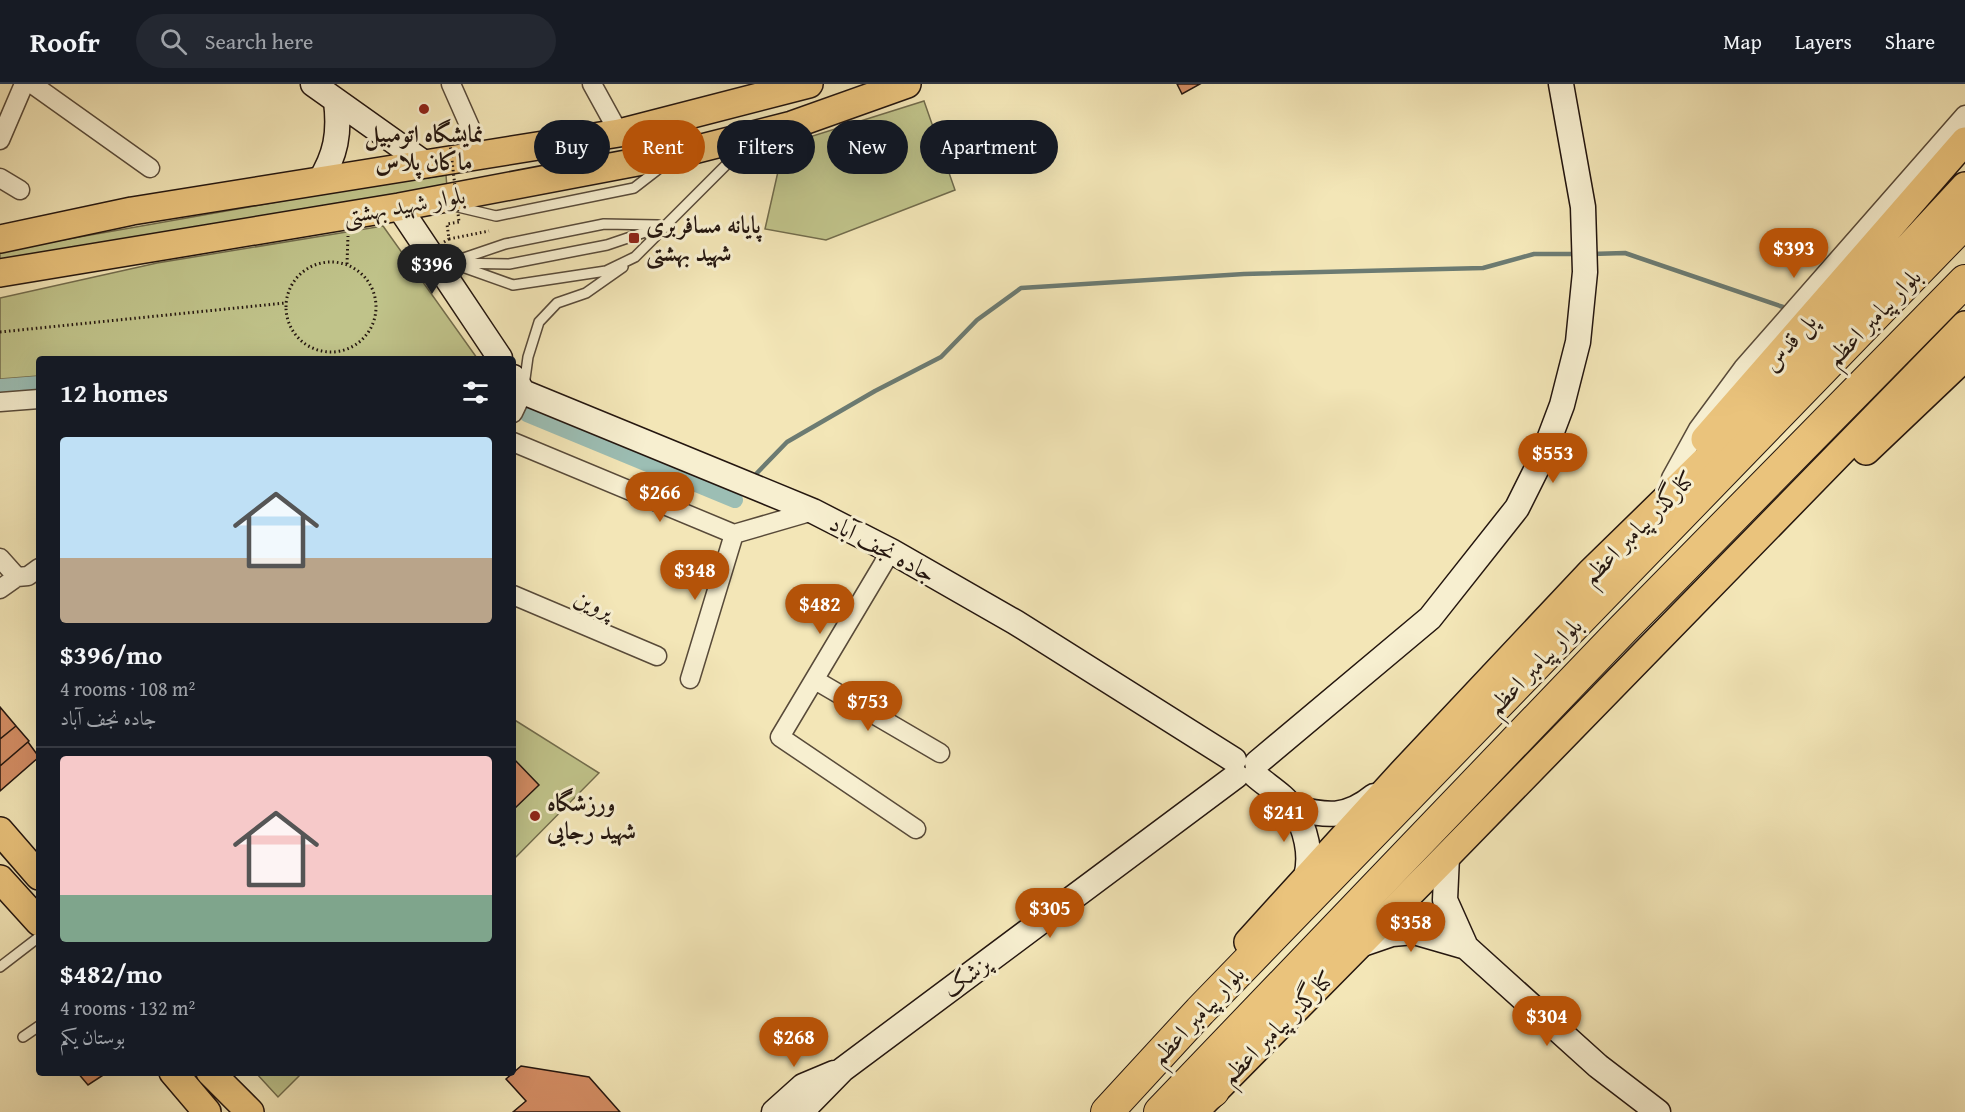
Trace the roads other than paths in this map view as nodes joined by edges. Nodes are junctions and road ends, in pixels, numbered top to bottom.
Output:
1 (24, 84) edge
2 (32, 84) edge
3 (313, 84) edge
4 (451, 84) edge
5 (592, 84) edge
6 (907, 84) edge
7 (1561, 84) edge
8 (791, 86) edge
9 (336, 101) junction
10 (1965, 115) edge
11 (806, 120) edge
12 (470, 127) dead end
13 (620, 133) junction
14 (0, 140) edge
15 (1965, 141) edge
16 (717, 143) edge
17 (427, 165) junction
18 (150, 168) dead end
19 (717, 174) edge
20 (0, 178) edge
21 (319, 182) junction
22 (1965, 186) edge
23 (20, 190) dead end
24 (399, 207) junction
25 (1965, 222) edge
26 (666, 225) junction
27 (0, 238) edge
28 (428, 252) junction
29 (635, 257) junction
30 (450, 263) junction
31 (0, 273) edge
32 (1965, 281) edge
33 (1965, 325) edge
34 (499, 356) edge
35 (1965, 357) edge
36 (516, 394) edge
37 (36, 402) edge
38 (5, 405) edge
39 (516, 443) edge
40 (1671, 478) junction
41 (813, 511) junction
42 (1641, 521) junction
43 (734, 534) junction
44 (1756, 538) junction
45 (891, 551) junction
46 (0, 558) edge
47 (31, 578) edge
48 (0, 589) edge
49 (516, 596) edge
50 (657, 656) dead end
51 (690, 680) dead end
52 (814, 680) junction
53 (940, 753) dead end
54 (1245, 768) junction
55 (1400, 775) junction
56 (1293, 808) junction
57 (916, 829) dead end
58 (0, 831) edge
59 (1448, 856) junction
60 (36, 865) edge
61 (1306, 877) junction
62 (0, 879) edge
63 (36, 919) edge
64 (36, 939) edge
65 (1356, 947) junction
66 (1466, 947) junction
67 (0, 967) edge
68 (1200, 1011) junction
69 (36, 1028) edge
70 (23, 1037) dead end
71 (842, 1070) junction
72 (176, 1076) edge
73 (217, 1080) edge
74 (1203, 1101) edge
75 (207, 1112) edge
76 (244, 1112) edge
77 (250, 1112) edge
78 (774, 1112) edge
79 (801, 1112) edge
80 (1107, 1112) edge
81 (1160, 1112) edge
82 (1182, 1112) edge
83 (1658, 1112) edge

1 - 14 street
2 - 18 street
3 - 9 street
4 - 12 street
5 - 13 street
6 - 11 main road, بلوار شهید بهشتی
7 - 54 street, پزشک
8 - 13 main road, بلوار شهید بهشتی
9 - 17 street
9 - 21 street
10 - 40 street
13 - 17 main road, بلوار شهید بهشتی
15 - 40 main road, پل قدس
16 - 24 main road, بلوار شهید بهشتی
17 - 21 main road, بلوار شهید بهشتی
19 - 26 lane
20 - 23 street
21 - 27 main road, بلوار شهید بهشتی
22 - 42 main road, کنارگذر پیامبر اعظم
24 - 28 street
24 - 31 main road, بلوار شهید بهشتی
25 - 68 highway, بلوار پیامبر اعظم
26 - 29 lane
26 - 30 lane
26 - 30 lane
28 - 30 lane
28 - 34 street
29 - 30 lane
29 - 36 lane
32 - 81 highway, بلوار پیامبر اعظم
33 - 44 main road, کنارگذر پیامبر اعظم
35 - 44 main road
36 - 41 street, جاده نجف آباد
37 - 38 street
39 - 43 street
40 - 42 main road, پل قدس
41 - 43 street
41 - 45 street, جاده نجف آباد
42 - 55 main road, کنارگذر پیامبر اعظم
43 - 51 street
44 - 59 main road, کنارگذر پیامبر اعظم
45 - 52 street
45 - 54 street, جاده نجف آباد
46 - 47 street
47 - 48 street
49 - 50 street, پروین
52 - 53 street
52 - 57 street
54 - 56 street, جاده نجف آباد
54 - 71 street, پزشک
55 - 56 street
55 - 61 main road, کنارگذر پیامبر اعظم
56 - 61 street
58 - 60 main road
59 - 65 main road, کنارگذر پیامبر اعظم
59 - 66 street
61 - 68 main road, کنارگذر پیامبر اعظم
62 - 63 main road
64 - 67 lane
65 - 66 street
65 - 74 main road, کنارگذر پیامبر اعظم
66 - 83 street
68 - 80 highway, بلوار پیامبر اعظم
69 - 70 lane
71 - 78 street, پزشک
71 - 79 street, پزشک
72 - 75 main road
73 - 76 main road
73 - 77 main road
74 - 82 highway

